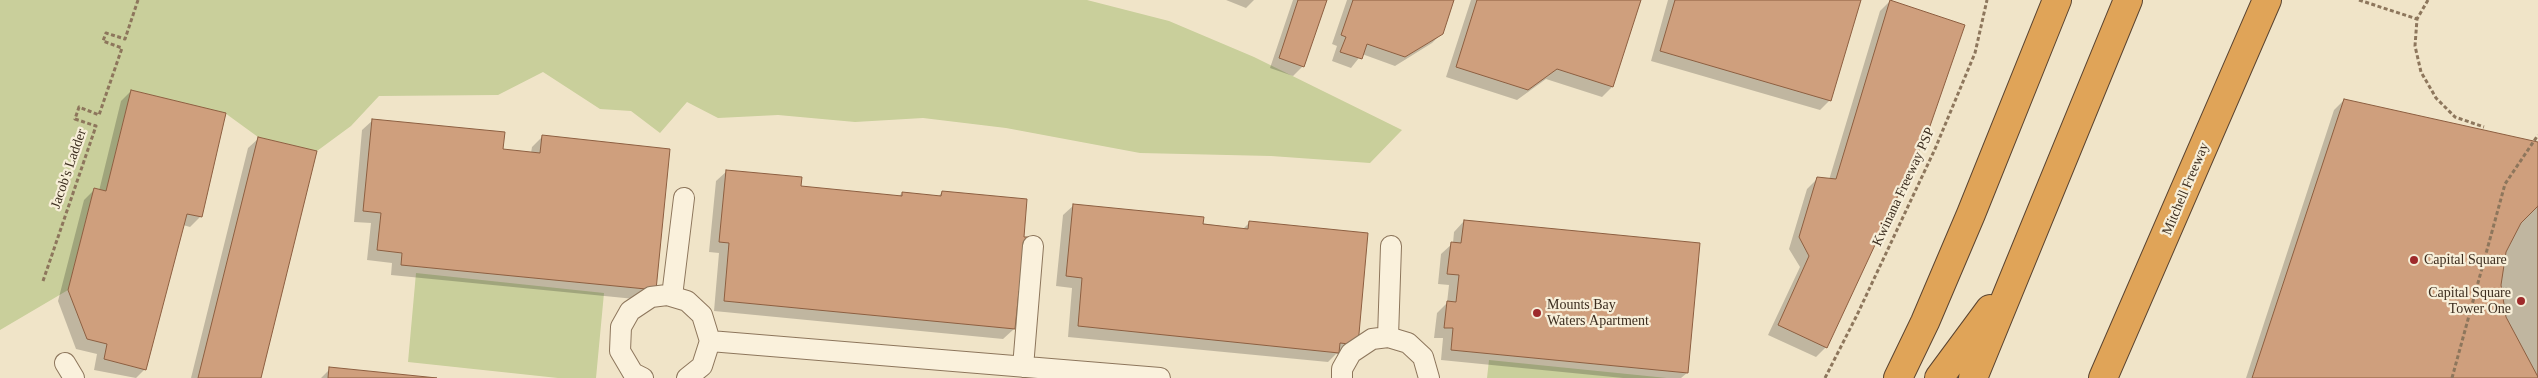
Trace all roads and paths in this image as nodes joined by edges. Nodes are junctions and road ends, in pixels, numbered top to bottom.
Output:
1 (138, 0) edge
2 (1987, 0) edge
3 (2057, 0) edge
4 (2128, 0) edge
5 (2268, 0) edge
6 (2359, 0) edge
7 (2428, 0) edge
8 (2417, 19) junction
9 (2484, 127) dead end
10 (2538, 135) edge
11 (684, 198) dead end
12 (2174, 219) junction
13 (1033, 246) dead end
14 (1391, 246) dead end
15 (2015, 275) junction
16 (43, 281) dead end
17 (672, 296) junction
18 (1388, 337) junction
19 (710, 341) junction
20 (1023, 367) junction
21 (643, 378) edge
22 (687, 378) edge
23 (1160, 378) edge
24 (1342, 378) edge
25 (1430, 378) edge
26 (1825, 378) edge
27 (1898, 378) edge
28 (1939, 378) edge
29 (1973, 378) edge
30 (2103, 378) edge
31 (2118, 378) edge
32 (2452, 378) edge

1 - 16 path, Jacob's Ladder
2 - 26 path, Kwinana Freeway PSP
3 - 27 highway
4 - 15 highway
5 - 12 highway, Mitchell Freeway
6 - 8 path
7 - 8 path
8 - 9 path
10 - 32 path
11 - 17 lane
12 - 30 highway, Mitchell Freeway
12 - 31 highway
13 - 20 lane
14 - 18 lane
15 - 28 highway
15 - 29 highway
17 - 19 lane
17 - 21 lane
18 - 24 lane
18 - 25 lane
19 - 20 lane
19 - 22 lane
20 - 23 lane

